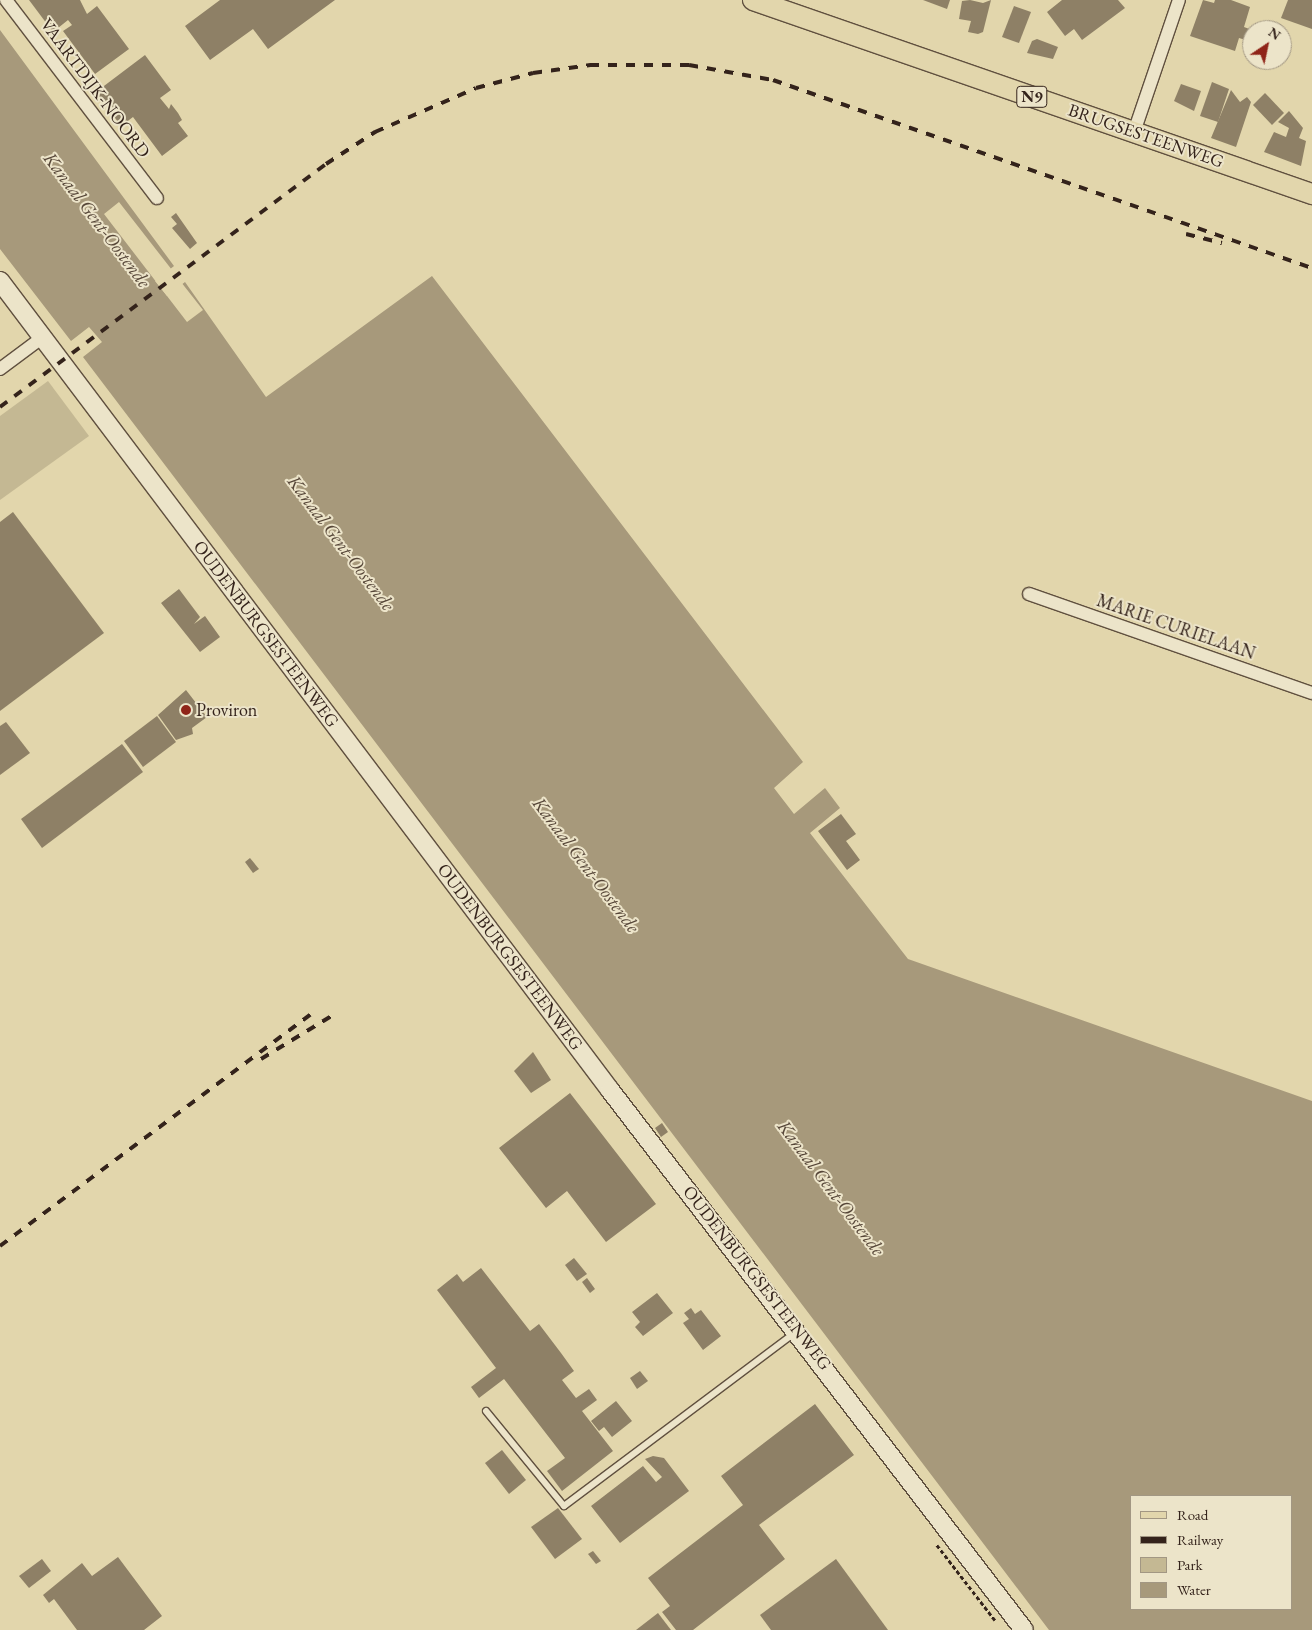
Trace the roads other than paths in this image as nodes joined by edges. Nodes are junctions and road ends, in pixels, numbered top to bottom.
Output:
1 (6, 0) edge
2 (753, 0) edge
3 (1179, 0) edge
4 (1134, 132) junction
5 (1312, 194) edge
6 (157, 198) dead end
7 (0, 281) edge
8 (43, 337) junction
9 (0, 369) edge
10 (1029, 594) dead end
11 (1312, 693) edge
12 (797, 1331) junction
13 (486, 1411) dead end
14 (1024, 1630) edge

1 - 6 street, VAARTDIJK-NOORD
2 - 4 main road, BRUGSESTEENWEG / N9
3 - 4 street
4 - 5 main road, BRUGSESTEENWEG / N9
7 - 8 street, OUDENBURGSESTEENWEG
8 - 9 street
8 - 12 street, OUDENBURGSESTEENWEG
10 - 11 street, MARIE CURIELAAN
12 - 13 lane
12 - 14 street, OUDENBURGSESTEENWEG

